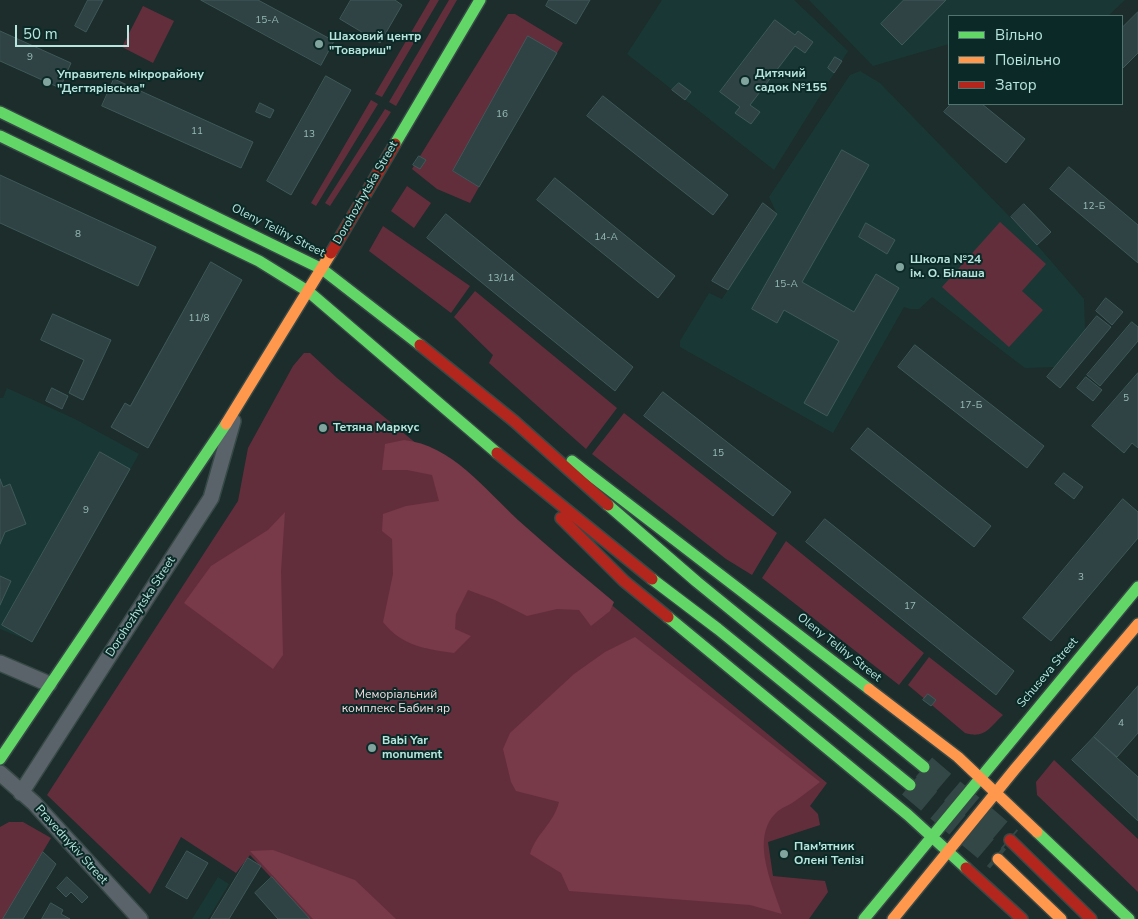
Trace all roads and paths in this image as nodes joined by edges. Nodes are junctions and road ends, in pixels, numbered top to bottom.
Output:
1 (480, 0) edge
2 (0, 112) edge
3 (0, 136) edge
4 (322, 269) junction
5 (309, 292) junction
6 (235, 411) junction
7 (514, 421) junction
8 (492, 449) junction
9 (1138, 587) edge
10 (1138, 624) edge
11 (0, 663) edge
12 (49, 684) junction
13 (0, 759) edge
14 (924, 767) tunnel mouth
15 (0, 773) edge
16 (981, 777) junction
17 (910, 785) tunnel mouth
18 (997, 791) junction
19 (22, 793) junction
20 (933, 837) junction
21 (1010, 840) tunnel mouth
22 (949, 851) junction
23 (998, 859) tunnel mouth
24 (140, 919) edge
25 (864, 919) edge
26 (892, 919) edge
27 (1022, 919) edge
28 (1061, 919) edge
29 (1091, 919) edge
30 (1129, 919) edge

1 - 4 main road, Dorohozhytska Street
2 - 4 main road, Oleny Telihy Street
3 - 5 main road
4 - 5 main road, Dorohozhytska Street
4 - 7 main road, Oleny Telihy Street
5 - 6 main road, Dorohozhytska Street
5 - 8 main road
6 - 12 main road, Dorohozhytska Street
6 - 19 street, Dorohozhytska Street
7 - 14 main road, Oleny Telihy Street
7 - 16 main road, Oleny Telihy Street
8 - 17 main road
8 - 20 main road
9 - 16 main road, Schuseva Street
10 - 18 main road
11 - 12 street
12 - 13 main road, Dorohozhytska Street
15 - 19 street, Pravednykiv Street
16 - 18 main road, Oleny Telihy Street
16 - 20 main road, Schuseva Street
18 - 22 main road
18 - 30 main road, Oleny Telihy Street
19 - 24 street, Pravednykiv Street
20 - 22 main road
20 - 25 main road, Schuseva Street
21 - 29 main road
22 - 26 main road
22 - 27 main road
23 - 28 main road

